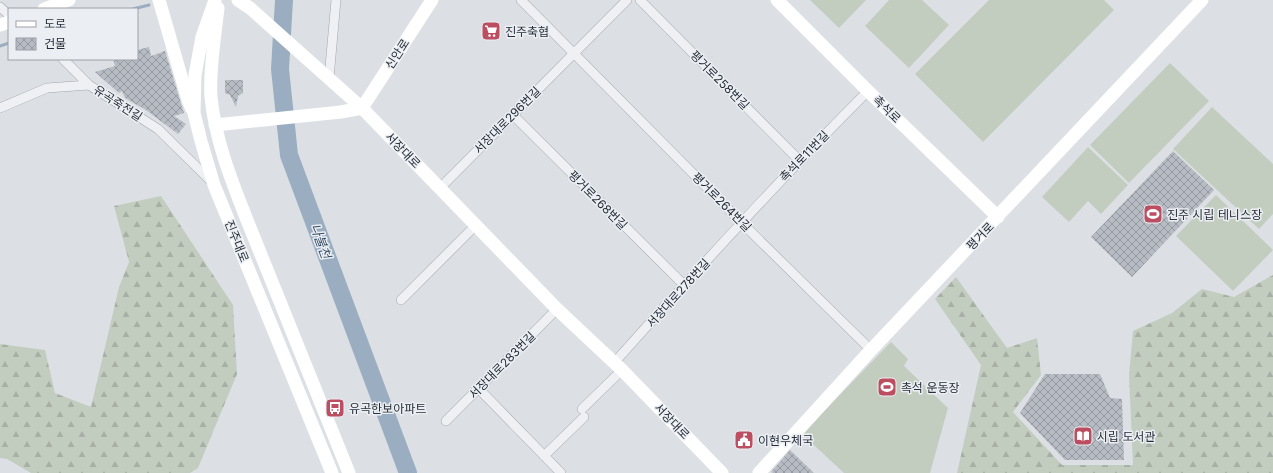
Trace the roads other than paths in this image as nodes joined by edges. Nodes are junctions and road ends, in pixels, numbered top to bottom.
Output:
1 (69, 0) edge
2 (159, 0) edge
3 (215, 0) edge
4 (219, 0) edge
5 (238, 0) edge
6 (336, 0) edge
7 (432, 0) edge
8 (521, 0) edge
9 (627, 0) edge
10 (640, 0) edge
11 (777, 0) edge
12 (1202, 0) edge
13 (0, 7) edge
14 (47, 8) edge
15 (8, 14) edge
16 (574, 53) junction
17 (64, 60) edge
18 (329, 78) junction
19 (89, 85) junction
20 (868, 91) junction
21 (0, 108) edge
22 (362, 108) junction
23 (194, 113) junction
24 (512, 115) junction
25 (215, 125) junction
26 (799, 160) junction
27 (214, 185) junction
28 (440, 188) junction
29 (998, 217) junction
30 (742, 223) junction
31 (476, 225) junction
32 (684, 285) junction
33 (401, 300) dead end
34 (557, 309) junction
35 (871, 350) junction
36 (618, 366) junction
37 (479, 389) junction
38 (446, 421) dead end
39 (544, 456) junction
40 (332, 473) edge
41 (349, 473) edge
42 (561, 473) edge
43 (722, 473) edge
44 (759, 473) edge

1 - 14 street
2 - 23 street
3 - 23 street, 진주대로
4 - 25 street, 진주대로
5 - 18 street, 서장대로
6 - 18 street
7 - 22 street, 신안로
8 - 16 street, 평거로264번길
9 - 16 street, 서장대로296번길
10 - 26 street, 평거로258번길
11 - 20 street, 촉석로
12 - 29 street, 평거로
13 - 15 street
16 - 24 street, 서장대로296번길
16 - 30 street, 평거로264번길
17 - 19 street
18 - 22 street, 서장대로
19 - 21 street, 유곡죽전길
19 - 27 street, 유곡죽전길
20 - 26 street, 촉석로11번길
20 - 29 street, 촉석로
22 - 25 street
22 - 28 street, 서장대로
23 - 27 street, 진주대로
24 - 28 street, 서장대로296번길
24 - 32 street, 평거로268번길
25 - 41 street, 진주대로
26 - 30 street, 촉석로11번길
27 - 40 street, 진주대로
28 - 31 street, 서장대로
29 - 35 street, 평거로
30 - 32 street, 서장대로278번길
30 - 35 street, 평거로264번길
31 - 33 street
31 - 34 street, 서장대로
32 - 36 street, 서장대로278번길
34 - 36 street, 서장대로
34 - 37 street, 서장대로283번길
35 - 44 street, 평거로
36 - 39 street
36 - 43 street, 서장대로
37 - 38 street, 서장대로283번길
37 - 39 street
39 - 42 street

